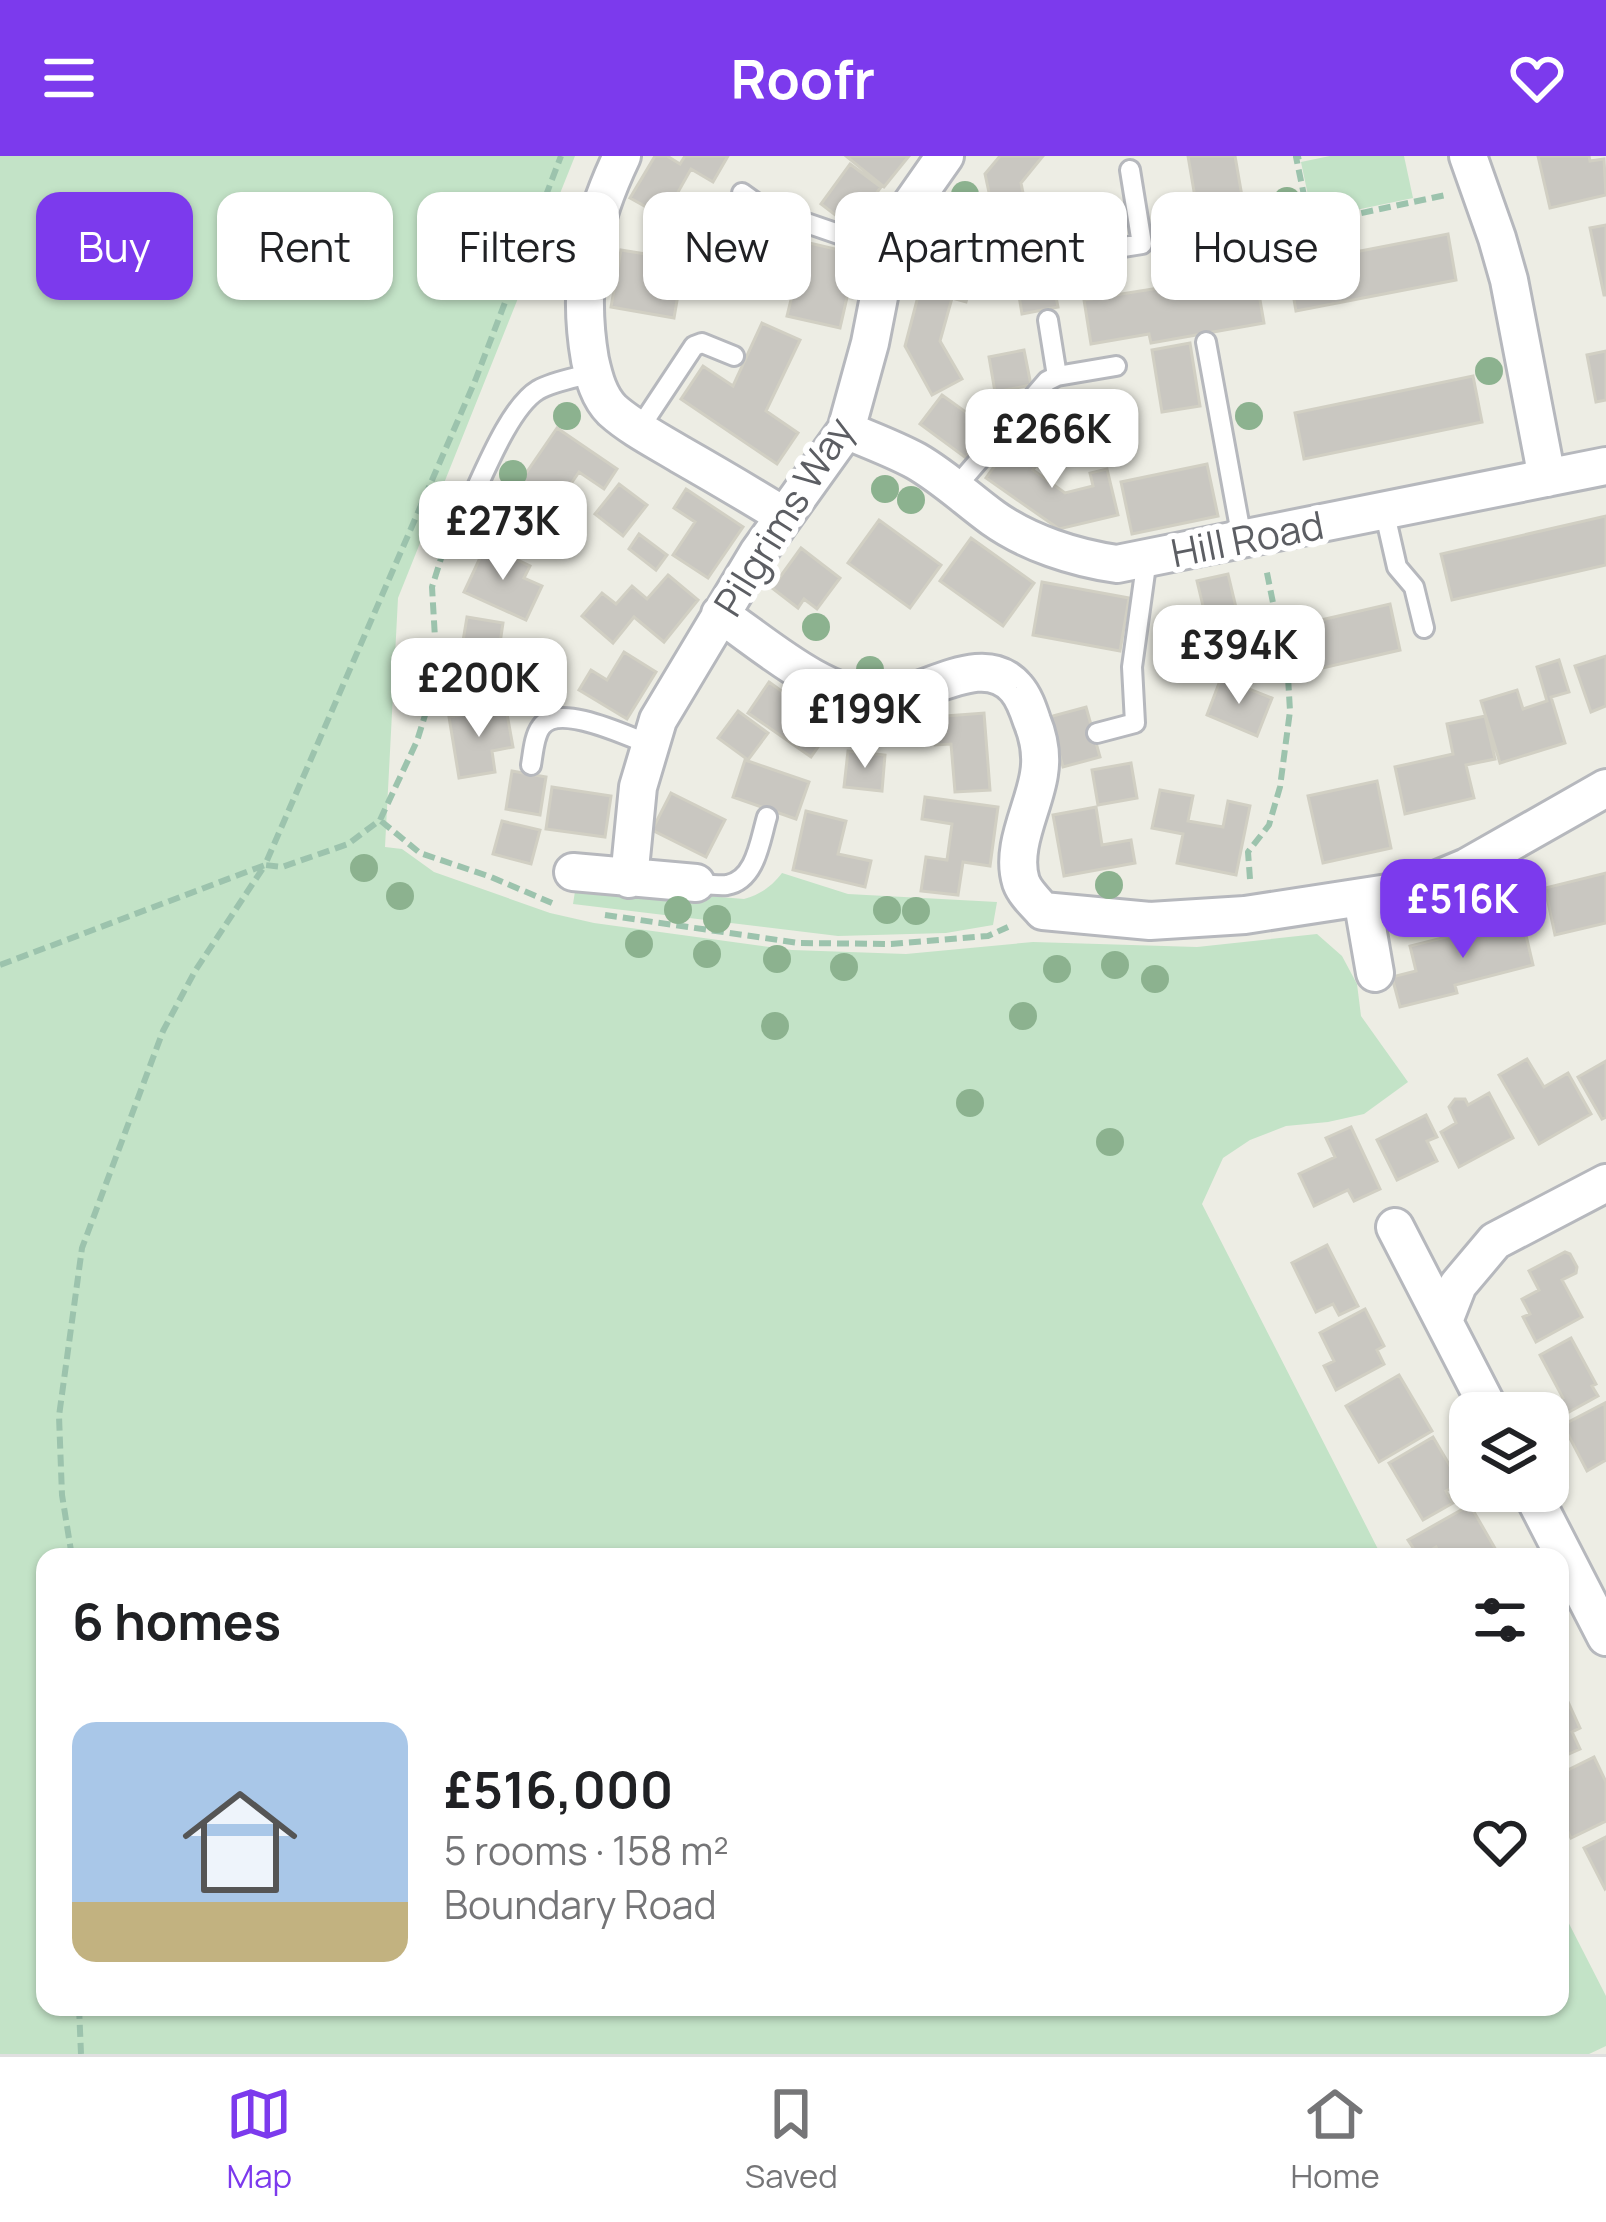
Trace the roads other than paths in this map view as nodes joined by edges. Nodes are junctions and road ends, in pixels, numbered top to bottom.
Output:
1 (622, 156) edge
2 (945, 156) edge
3 (1130, 170) dead end
4 (1474, 172) edge
5 (920, 192) edge
6 (1127, 246) edge
7 (879, 300) edge
8 (1048, 320) dead end
9 (1206, 342) dead end
10 (734, 356) dead end
11 (1117, 366) dead end
12 (593, 374) junction
13 (1057, 376) junction
14 (639, 429) junction
15 (847, 430) junction
16 (1606, 466) edge
17 (1547, 478) junction
18 (956, 487) junction
19 (1384, 510) junction
20 (465, 513) road end
21 (784, 516) junction
22 (1251, 537) junction
23 (1147, 558) junction
24 (719, 614) junction
25 (1424, 628) dead end
26 (1096, 733) dead end
27 (651, 745) junction
28 (531, 765) dead end
29 (1606, 788) edge
30 (767, 817) dead end
31 (573, 872) dead end
32 (629, 879) junction
33 (696, 884) joint
34 (1362, 898) junction
35 (1375, 973) dead end
36 (1606, 1184) edge
37 (1395, 1227) dead end
38 (1444, 1321) junction
39 (1480, 1392) edge
40 (1542, 1512) edge
41 (1560, 1548) edge
42 (1569, 1565) edge
43 (1606, 1637) edge

1 - 12 street
2 - 5 street, Pilgrims Way
3 - 6 lane
4 - 17 street
7 - 15 street, Pilgrims Way
8 - 13 lane
9 - 22 lane
10 - 14 lane
11 - 13 lane
12 - 14 street
12 - 20 lane
13 - 18 lane
14 - 21 street
15 - 18 street, Hill Road
15 - 21 street, Pilgrims Way
16 - 17 street, Hill Road
17 - 19 street, Hill Road
18 - 23 street, Hill Road
19 - 22 street, Hill Road
19 - 25 lane
21 - 24 street, Pilgrims Way
22 - 23 street, Hill Road
23 - 26 lane
24 - 27 street, Pilgrims Way
24 - 34 street
27 - 28 lane
27 - 32 street, Pilgrims Way
29 - 34 street
30 - 33 lane
31 - 32 street
32 - 33 street
34 - 35 street
36 - 38 street
37 - 38 street
38 - 39 street
40 - 41 street
42 - 43 street

